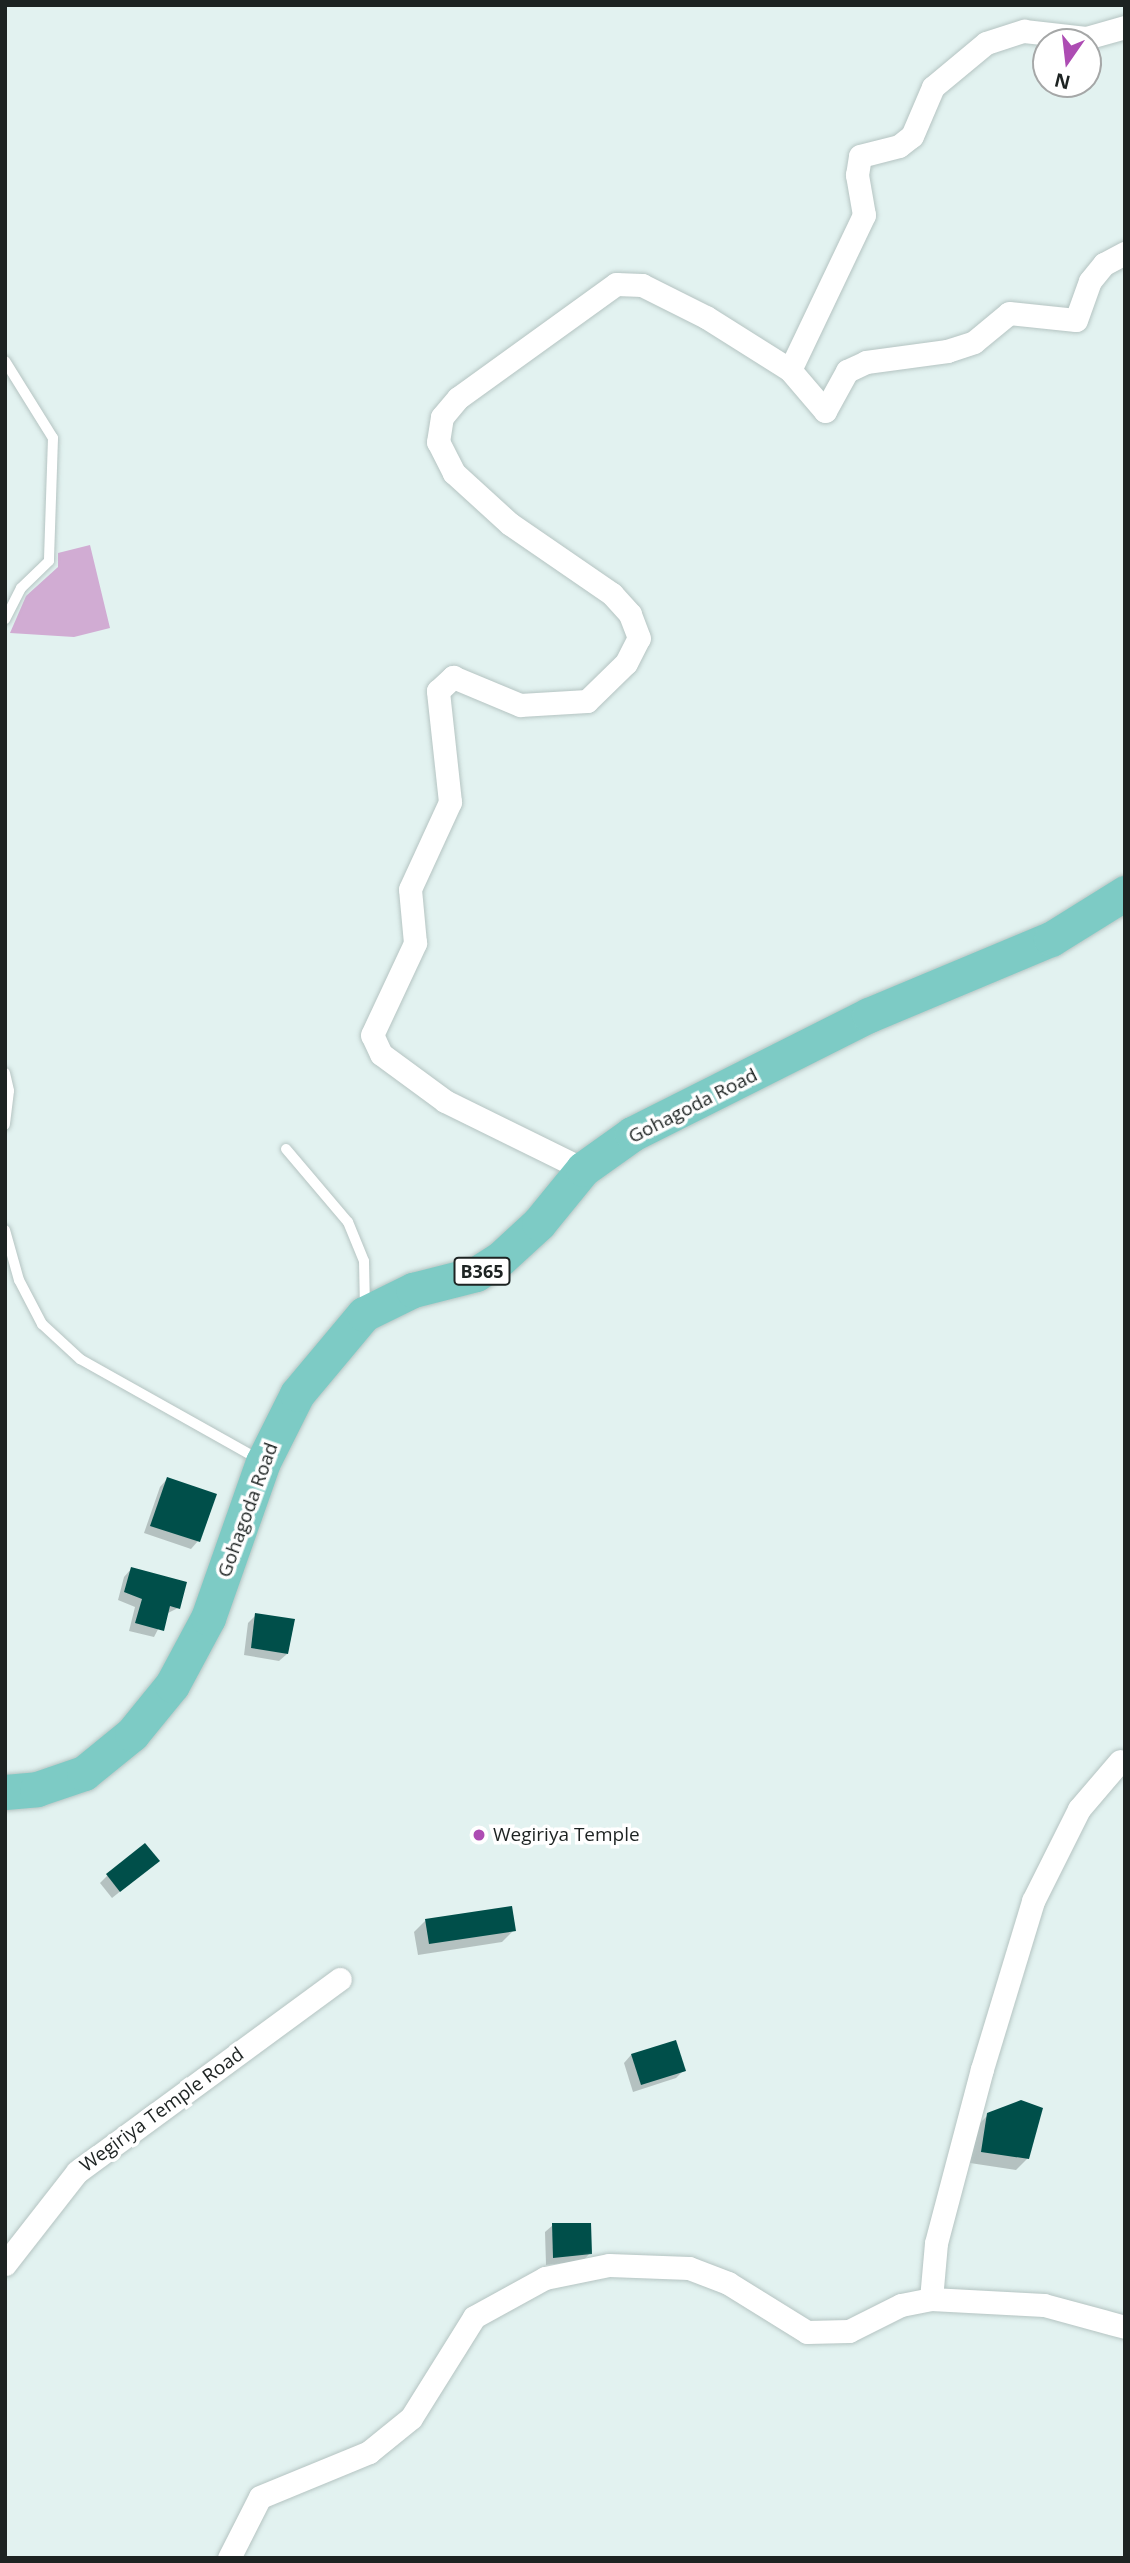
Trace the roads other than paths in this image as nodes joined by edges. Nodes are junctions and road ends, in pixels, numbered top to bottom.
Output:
1 (1125, 27) edge
2 (1125, 253) edge
3 (5, 361) edge
4 (790, 370) junction
5 (5, 619) edge
6 (1125, 893) edge
7 (5, 1073) edge
8 (5, 1125) edge
9 (286, 1149) dead end
10 (583, 1169) junction
11 (5, 1230) edge
12 (364, 1314) junction
13 (263, 1462) junction
14 (1120, 1762) dead end
15 (5, 1792) edge
16 (340, 1979) dead end
17 (5, 2264) edge
18 (931, 2299) junction
19 (1125, 2327) edge
20 (229, 2558) edge

1 - 4 street
2 - 4 street
3 - 5 lane
4 - 10 street
6 - 10 main road, Gohagoda Road / B365
7 - 8 lane
9 - 12 lane
10 - 12 main road, Gohagoda Road / B365
11 - 13 lane
12 - 13 main road, Gohagoda Road / B365
13 - 15 main road, Gohagoda Road / B365
14 - 18 street
16 - 17 street, Wegiriya Temple Road
18 - 19 street
18 - 20 street

